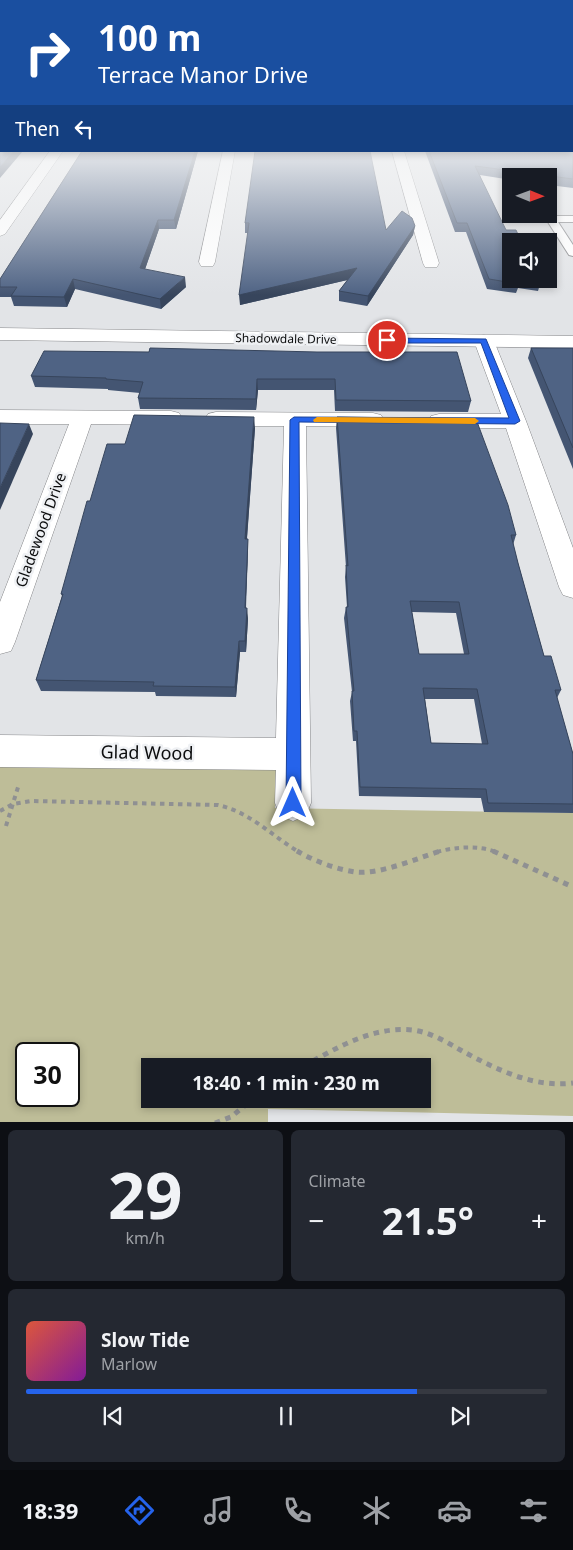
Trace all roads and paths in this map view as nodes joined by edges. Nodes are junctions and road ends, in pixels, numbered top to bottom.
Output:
1 (29, 190) edge
2 (221, 190) edge
3 (410, 190) edge
4 (573, 219) edge
5 (0, 230) edge
6 (573, 253) edge
7 (207, 262) dead end
8 (431, 263) dead end
9 (0, 334) edge
10 (484, 341) junction
11 (573, 342) edge
12 (0, 417) edge
13 (82, 418) junction
14 (294, 420) junction
15 (390, 420) edge
16 (419, 420) edge
17 (515, 421) junction
18 (573, 587) edge
19 (0, 642) edge
20 (14, 751) edge
21 (293, 754) junction
22 (293, 803) dead end
23 (13, 804) junction
24 (0, 811) edge
25 (6, 826) dead end
26 (318, 1058) edge
27 (573, 1083) edge
28 (242, 1108) edge
29 (215, 1122) edge

1 - 5 street
2 - 7 street
3 - 8 street
4 - 6 lane
9 - 10 street, Shadowdale Drive
10 - 11 street, Shadowdale Drive
10 - 17 street
12 - 13 street
13 - 14 street
13 - 19 street, Gladewood Drive
14 - 15 street
14 - 21 street
16 - 17 street
17 - 18 street
20 - 21 street, Glad Wood
20 - 23 path
21 - 22 street
23 - 24 path
23 - 25 path
26 - 27 path
28 - 29 path

